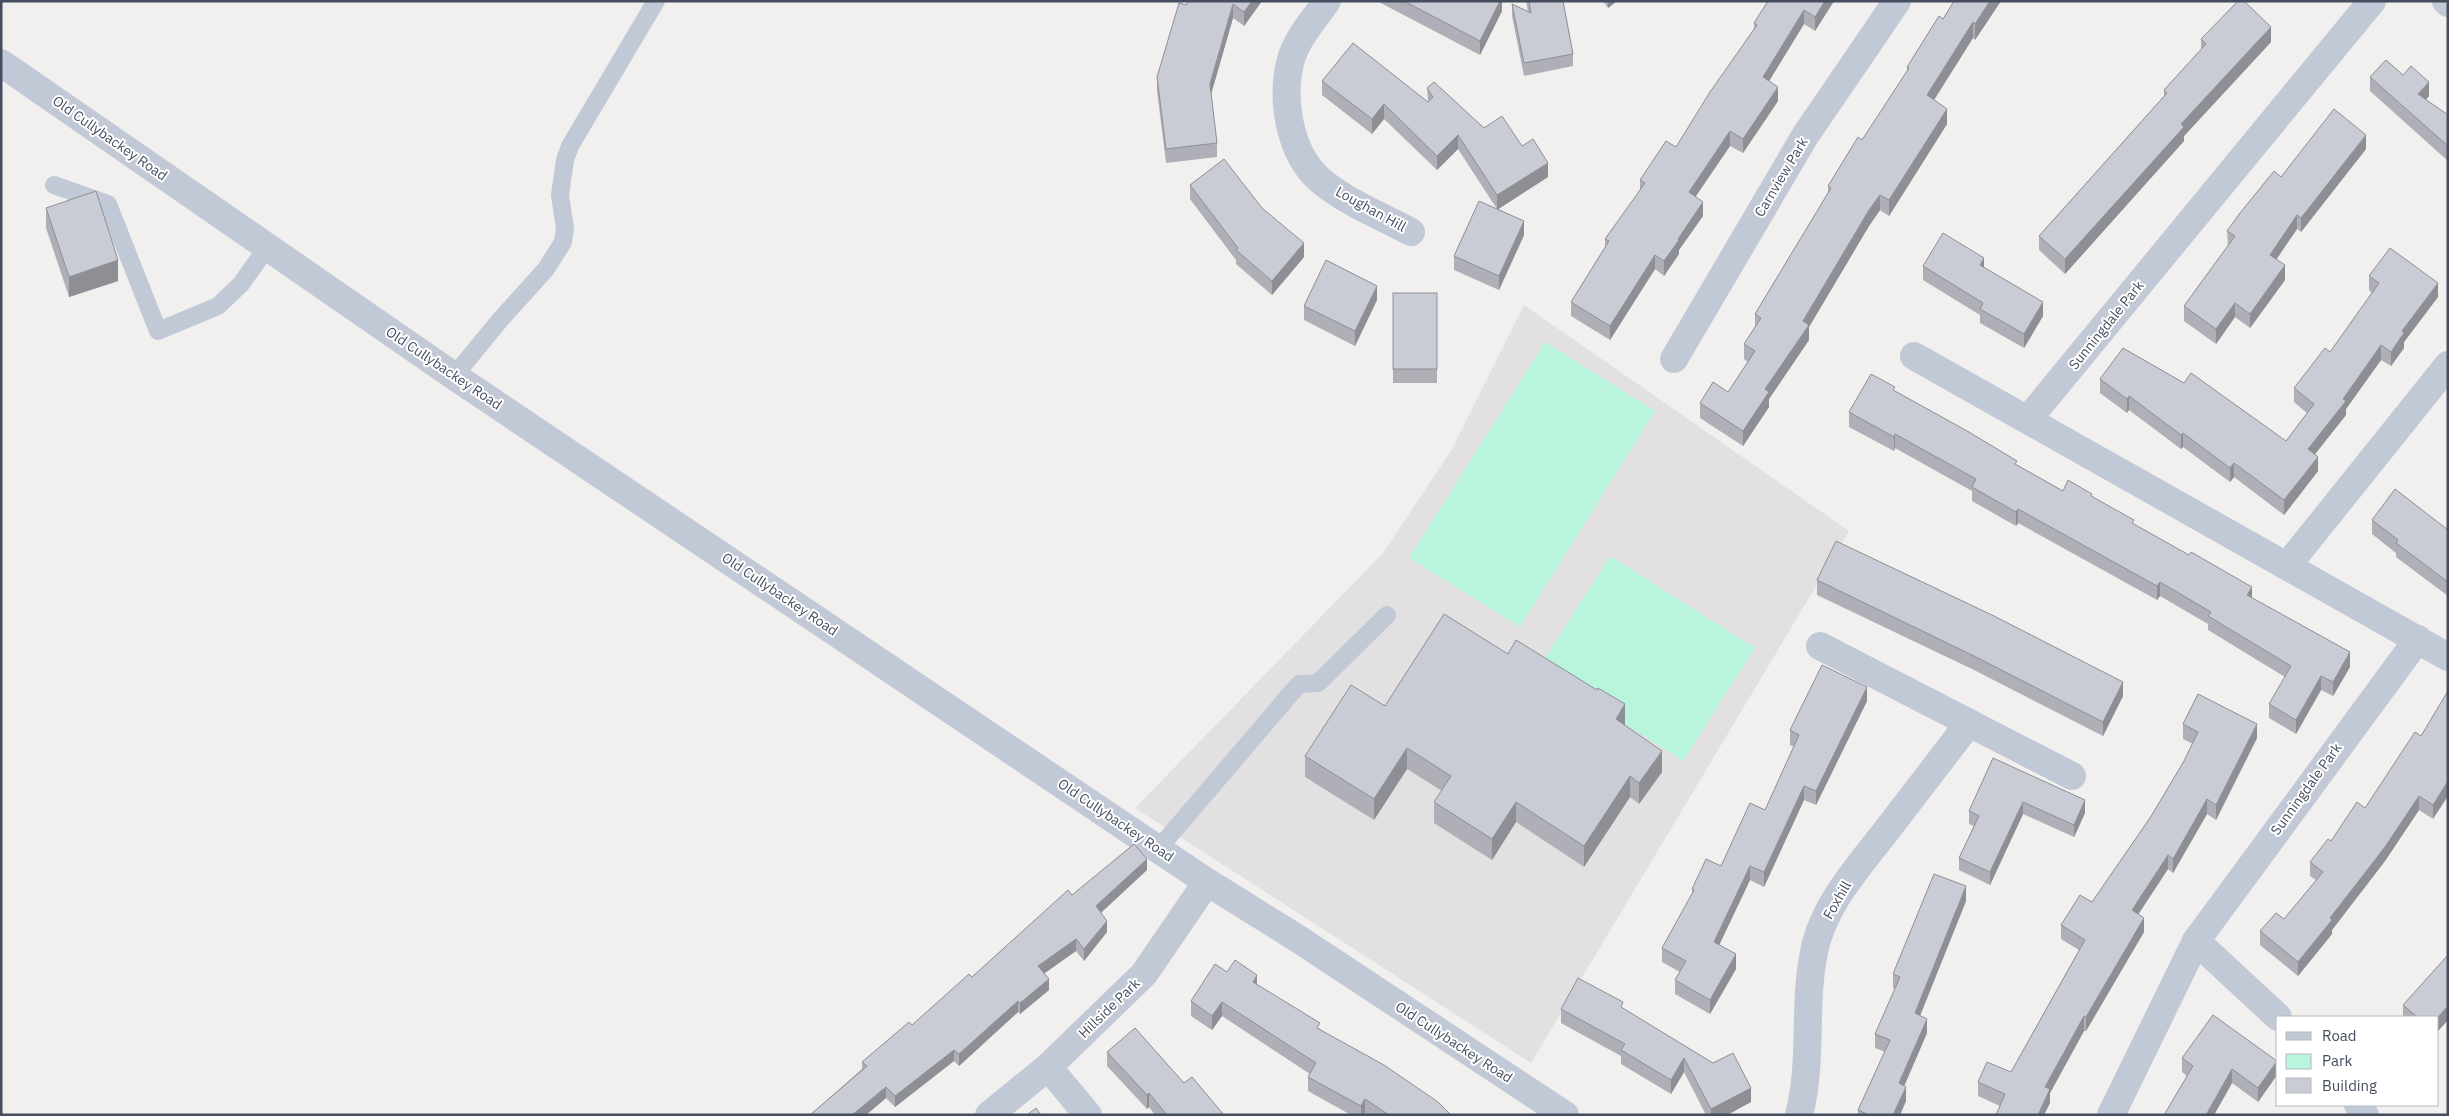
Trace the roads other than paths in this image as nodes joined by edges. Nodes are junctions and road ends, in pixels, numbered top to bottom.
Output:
1 (656, 1) edge
2 (1327, 1) edge
3 (1897, 1) edge
4 (2372, 1) edge
5 (1, 63) edge
6 (54, 185) dead end
7 (1411, 232) dead end
8 (268, 246) junction
9 (1914, 356) dead end
10 (1674, 359) dead end
11 (2448, 365) edge
12 (454, 376) junction
13 (2029, 418) junction
14 (2288, 566) junction
15 (1387, 615) dead end
16 (2418, 639) junction
17 (1820, 646) dead end
18 (2448, 657) edge
19 (1969, 724) junction
20 (2072, 776) dead end
21 (1159, 848) junction
22 (1207, 882) junction
23 (2196, 941) junction
24 (2277, 1016) edge
25 (1048, 1067) junction
26 (989, 1115) edge
27 (1088, 1115) edge
28 (1565, 1115) edge
29 (1799, 1115) edge
30 (2111, 1115) edge

1 - 12 lane
2 - 7 street, Loughan Hill
3 - 10 street, Carnview Park
4 - 13 street, Sunningdale Park
5 - 8 street, Old Cullybackey Road
6 - 8 lane
8 - 12 street, Old Cullybackey Road
9 - 13 street
11 - 14 street
12 - 21 street, Old Cullybackey Road
13 - 14 street
14 - 16 street
15 - 21 lane
16 - 18 street
16 - 23 street, Sunningdale Park
17 - 19 street
19 - 20 street
19 - 29 street, Foxhill
21 - 22 street, Old Cullybackey Road
22 - 25 street, Hillside Park
22 - 28 street, Old Cullybackey Road
23 - 24 street
23 - 30 street, Sunningdale Park
25 - 26 street, Hillside Park
25 - 27 street

